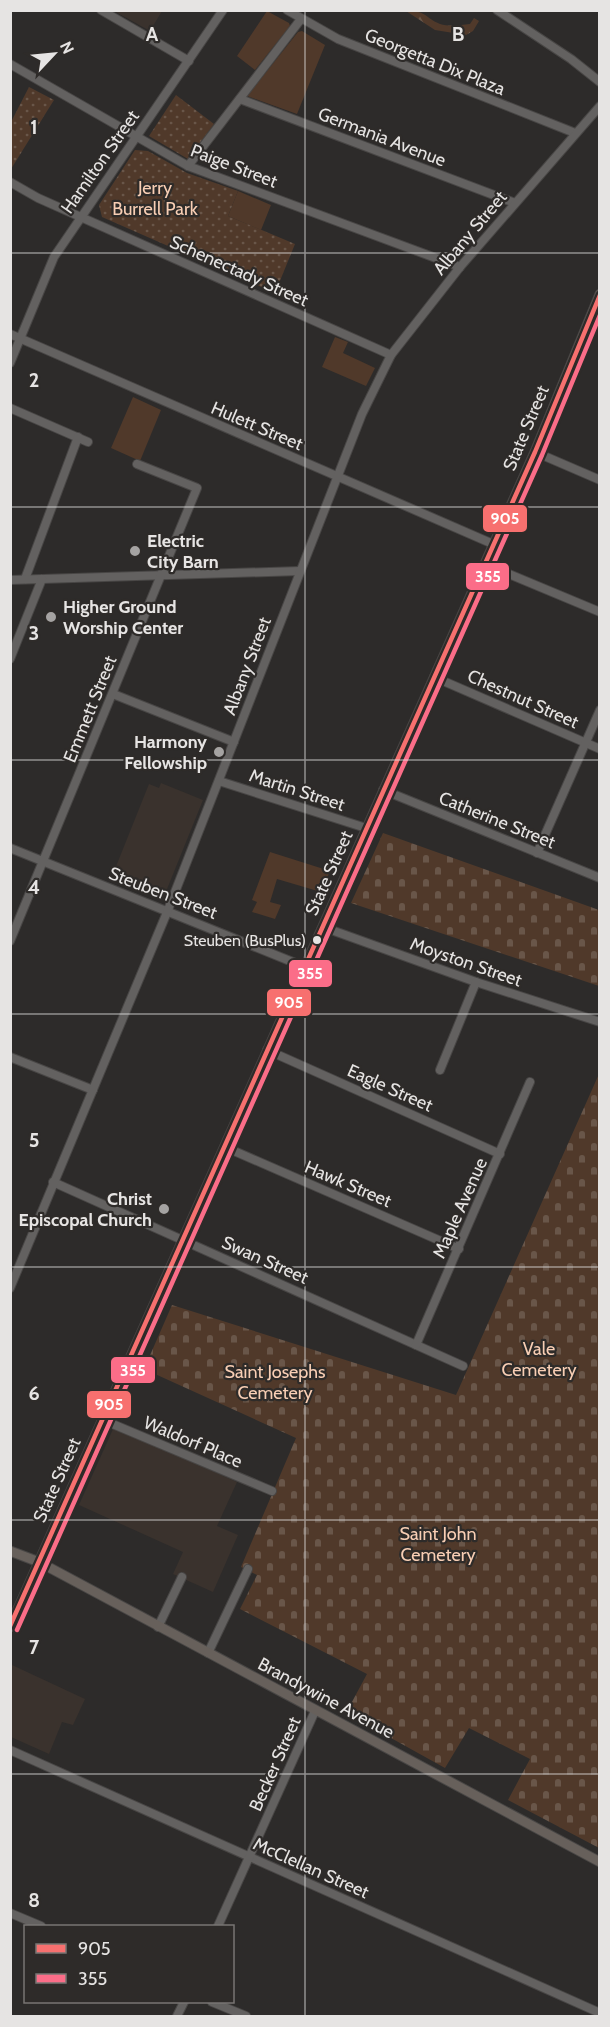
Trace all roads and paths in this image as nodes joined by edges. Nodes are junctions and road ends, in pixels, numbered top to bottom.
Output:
1 (100, 10) edge
2 (224, 10) edge
3 (287, 10) edge
4 (497, 10) edge
5 (301, 19) junction
6 (189, 61) junction
7 (10, 64) edge
8 (600, 82) edge
9 (240, 99) junction
10 (600, 106) edge
11 (575, 133) junction
12 (136, 137) junction
13 (188, 166) junction
14 (10, 182) edge
15 (515, 202) junction
16 (80, 217) junction
17 (460, 267) junction
18 (600, 294) edge
19 (597, 306) edge
20 (10, 334) edge
21 (19, 340) junction
22 (391, 355) junction
23 (10, 363) edge
24 (10, 408) edge
25 (78, 437) junction
26 (88, 442) dead end
27 (535, 452) junction
28 (137, 464) dead end
29 (337, 477) junction
30 (600, 480) edge
31 (493, 544) junction
32 (485, 564) junction
33 (300, 571) junction
34 (160, 575) junction
35 (25, 579) junction
36 (42, 579) junction
37 (10, 580) edge
38 (600, 612) edge
39 (10, 659) edge
40 (434, 677) junction
41 (112, 693) junction
42 (600, 711) edge
43 (234, 742) junction
44 (585, 743) junction
45 (600, 749) edge
46 (219, 781) junction
47 (383, 790) junction
48 (366, 828) junction
49 (10, 848) edge
50 (537, 853) junction
51 (43, 861) junction
52 (600, 878) edge
53 (168, 910) junction
54 (323, 927) junction
55 (10, 941) edge
56 (305, 967) junction
57 (476, 982) junction
58 (600, 1022) edge
59 (267, 1050) junction
60 (10, 1057) edge
61 (440, 1070) dead end
62 (530, 1082) dead end
63 (93, 1090) junction
64 (225, 1147) junction
65 (500, 1154) junction
66 (53, 1182) junction
67 (184, 1240) junction
68 (459, 1249) junction
69 (10, 1288) edge
70 (416, 1345) junction
71 (463, 1366) dead end
72 (103, 1420) junction
73 (272, 1491) dead end
74 (10, 1551) edge
75 (39, 1562) junction
76 (248, 1569) dead end
77 (182, 1577) dead end
78 (10, 1627) edge
79 (158, 1627) junction
80 (208, 1653) junction
81 (315, 1711) junction
82 (10, 1750) edge
83 (249, 1856) junction
84 (600, 1862) edge
85 (10, 1913) edge
86 (39, 1925) edge
87 (218, 1925) edge
88 (217, 2003) edge
89 (600, 2013) edge
90 (246, 2016) edge

1 - 6 street
2 - 6 street, Hamilton Street
3 - 5 street, Georgetta Dix Plaza
4 - 8 street
5 - 9 street
5 - 11 street, Georgetta Dix Plaza
6 - 12 street, Hamilton Street
7 - 12 street, Paige Street
9 - 13 street
9 - 15 street, Germania Avenue
10 - 11 street, Albany Street
11 - 15 street, Albany Street
12 - 13 street, Paige Street
12 - 16 street, Hamilton Street
13 - 17 street, Paige Street
14 - 16 street, Schenectady Street
15 - 17 street, Albany Street
16 - 21 street, Hamilton Street
16 - 22 street, Schenectady Street
17 - 22 street, Albany Street
18 - 19 main road, State Street
19 - 27 main road, State Street
20 - 21 street, Hulett Street
21 - 23 street, Hamilton Street
21 - 29 street, Hulett Street
22 - 29 street, Albany Street
24 - 25 street
25 - 26 street
25 - 35 street
27 - 30 street
27 - 31 main road, State Street
28 - 34 street, Emmett Street
29 - 31 street, Hulett Street
29 - 33 street, Albany Street
31 - 32 main road, State Street
32 - 38 street
32 - 40 main road, State Street
33 - 34 street
33 - 43 street, Albany Street
34 - 36 street
34 - 41 street, Emmett Street
35 - 36 street
35 - 37 street
36 - 39 street
40 - 44 street, Chestnut Street
40 - 47 main road, State Street
41 - 43 street
41 - 51 street, Emmett Street
42 - 44 street
43 - 46 street, Albany Street
44 - 45 street, Chestnut Street
44 - 50 street
46 - 48 street, Martin Street
46 - 53 street, Albany Street
47 - 48 main road, State Street
47 - 50 street, Catherine Street
48 - 54 main road, State Street
49 - 51 street, Steuben Street
50 - 52 street, Catherine Street
51 - 53 street, Steuben Street
51 - 55 street, Emmett Street
53 - 56 street, Steuben Street
53 - 63 street, Albany Street
54 - 56 main road, State Street
54 - 57 street, Moyston Street
56 - 59 main road, State Street
57 - 58 street, Moyston Street
57 - 61 street
59 - 64 main road, State Street
59 - 65 street, Eagle Street
60 - 63 street
62 - 65 street, Maple Avenue
63 - 66 street, Albany Street
64 - 67 main road, State Street
64 - 68 street, Hawk Street
65 - 68 street, Maple Avenue
66 - 67 street, Swan Street
66 - 69 street, Albany Street
67 - 70 street, Swan Street
67 - 72 main road, State Street
68 - 70 street, Maple Avenue
70 - 71 street, Swan Street
72 - 73 street, Waldorf Place
72 - 75 main road, State Street
74 - 75 main road, Brandywine Avenue
75 - 78 main road, State Street
75 - 79 main road, Brandywine Avenue
76 - 80 street
77 - 79 street
79 - 80 main road, Brandywine Avenue
80 - 81 main road, Brandywine Avenue
81 - 83 street, Becker Street
81 - 84 main road, Brandywine Avenue
82 - 83 street, McClellan Street
83 - 87 street, Becker Street
83 - 89 street, McClellan Street
85 - 86 street
88 - 90 street

